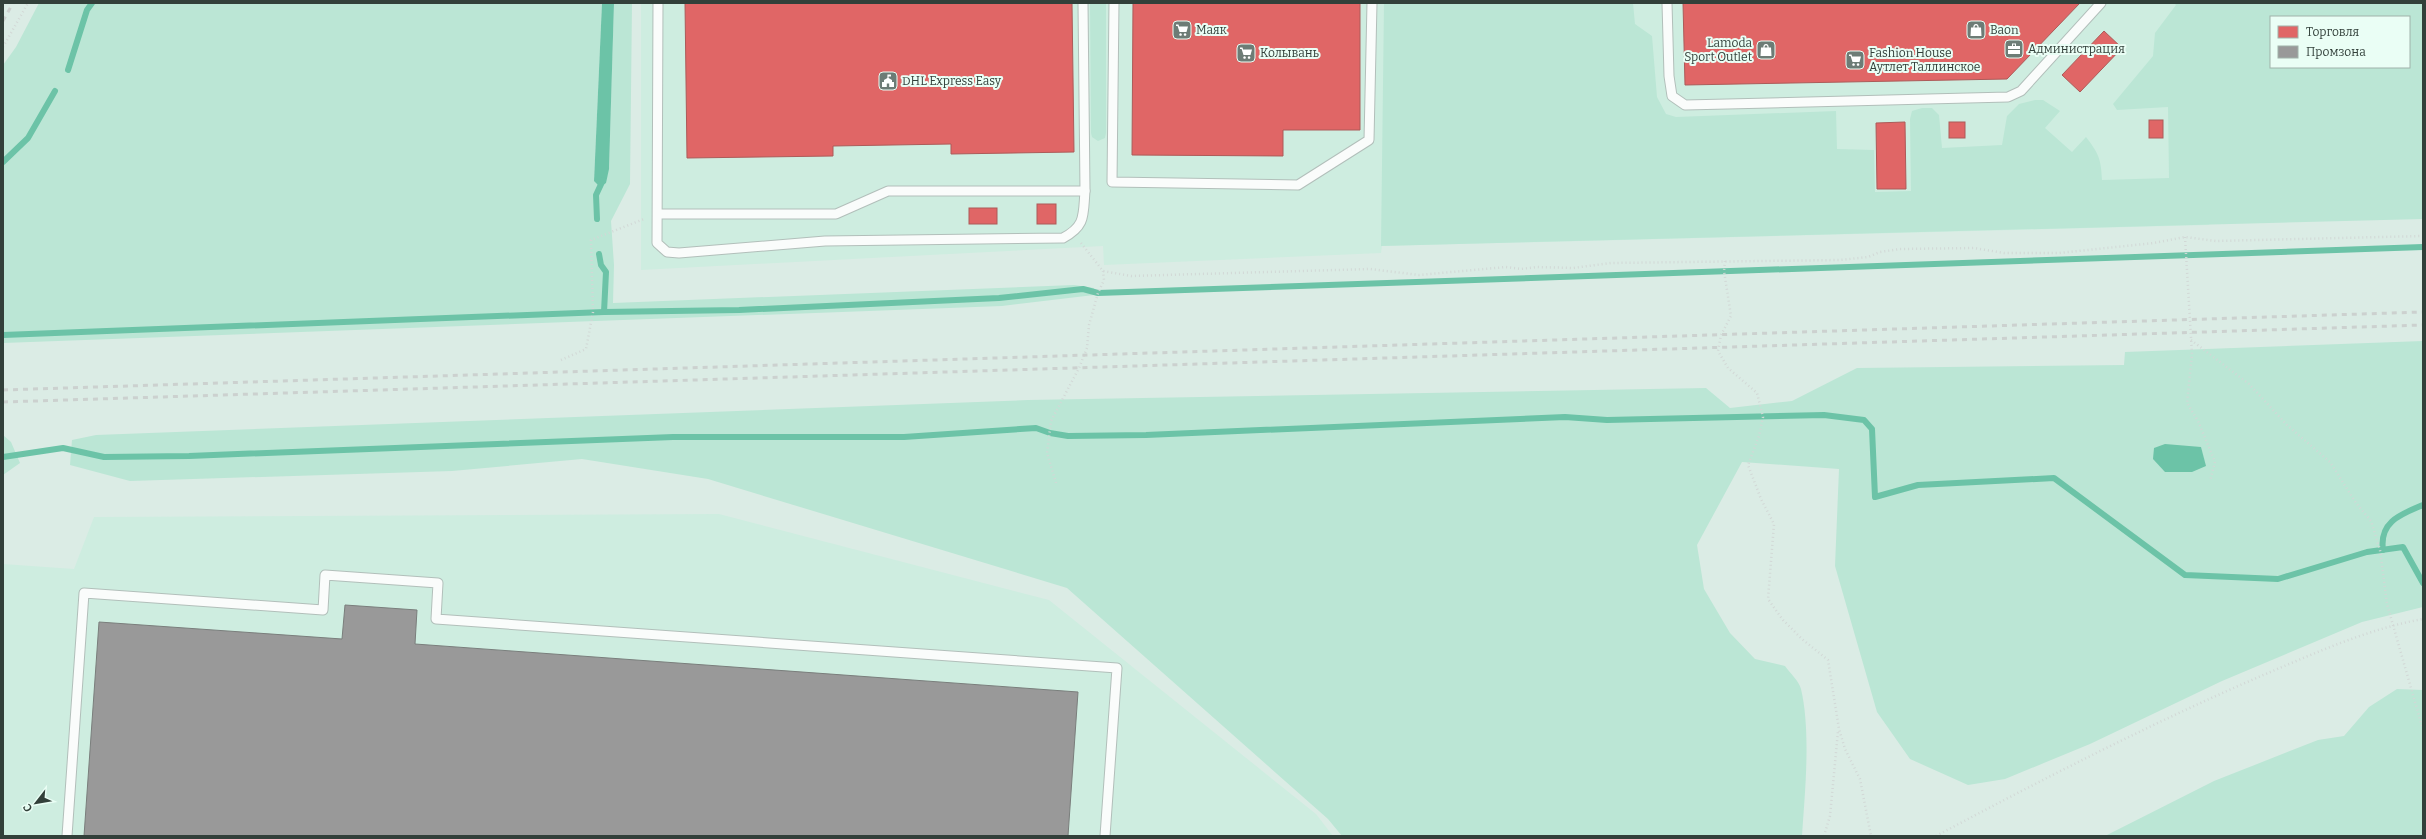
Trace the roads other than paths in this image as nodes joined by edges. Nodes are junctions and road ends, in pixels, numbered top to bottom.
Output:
1 (658, 3) edge
2 (1084, 3) edge
3 (1114, 3) edge
4 (1372, 3) edge
5 (1667, 3) edge
6 (2100, 3) edge
7 (1085, 191) junction
8 (658, 214) junction
9 (67, 836) edge
10 (1105, 836) edge

1 - 8 lane
2 - 7 lane
3 - 4 lane
5 - 6 lane
7 - 8 lane
7 - 8 lane
9 - 10 lane

